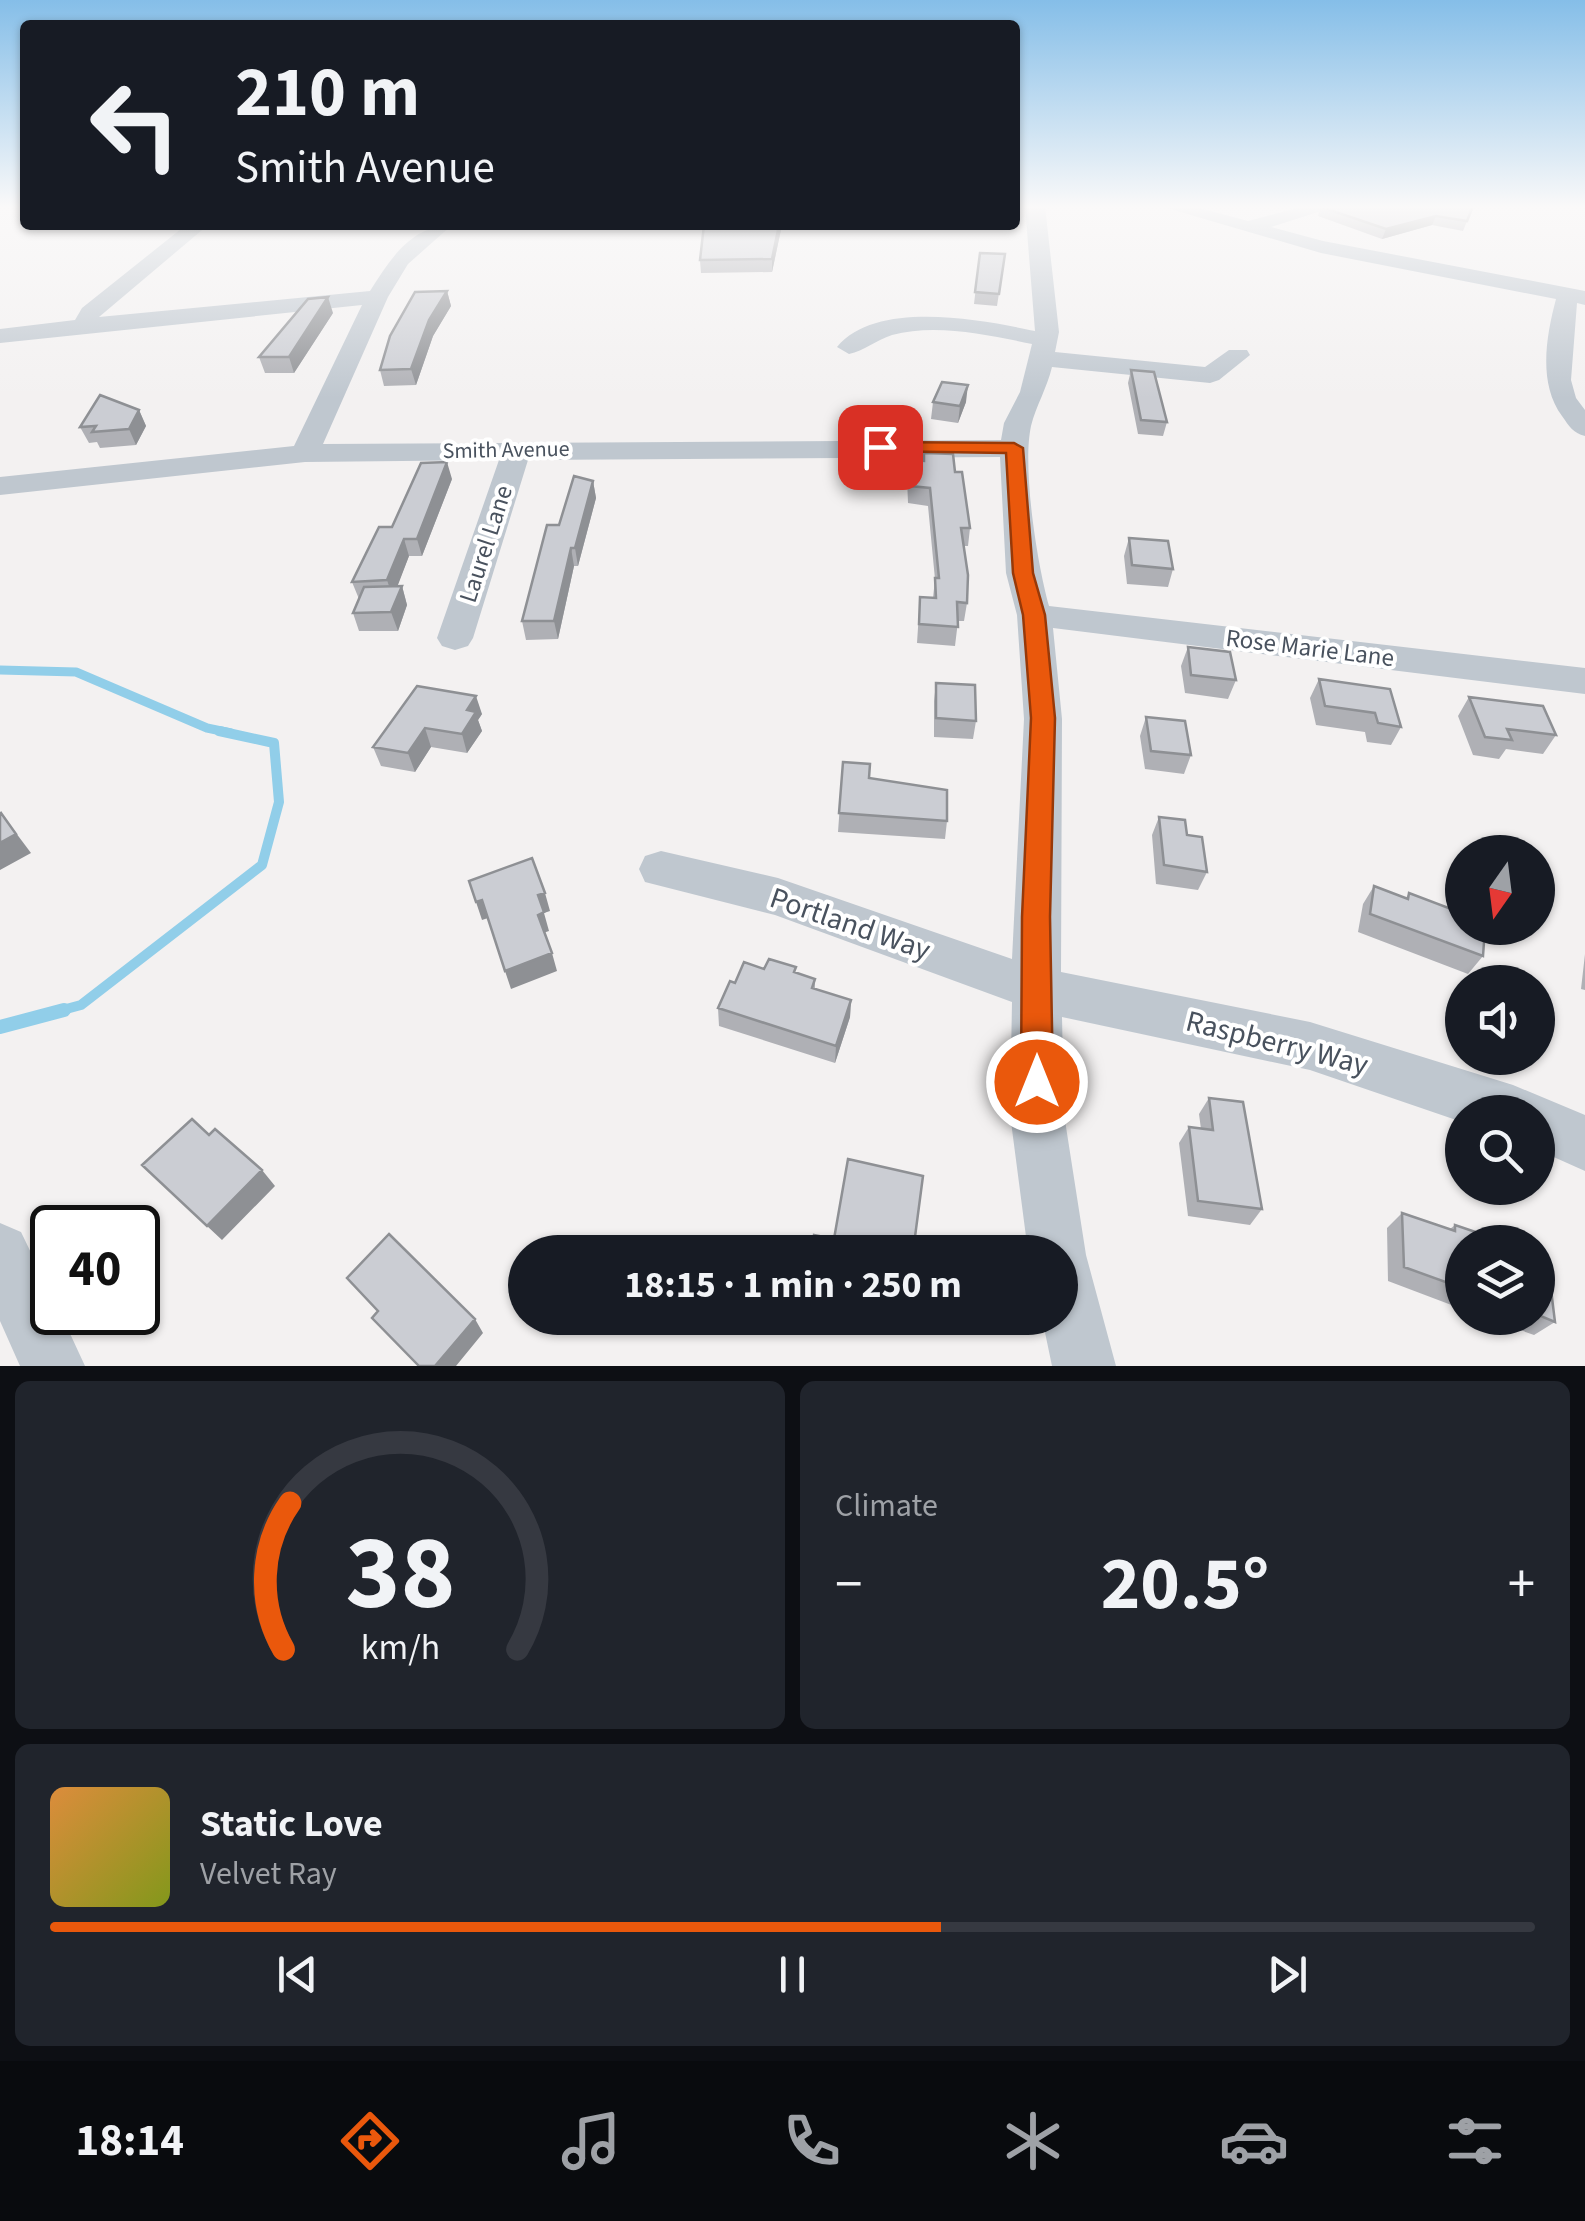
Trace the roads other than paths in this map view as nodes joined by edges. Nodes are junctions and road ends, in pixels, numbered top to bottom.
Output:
1 (143, 270) edge
2 (394, 270) edge
3 (1034, 270) edge
4 (1440, 270) edge
5 (1578, 296) edge
6 (377, 297) junction
7 (82, 326) junction
8 (1, 336) edge
9 (849, 348) dead end
10 (1042, 349) junction
11 (1238, 354) dead end
12 (1585, 428) edge
13 (1014, 448) junction
14 (517, 450) junction
15 (304, 453) junction
16 (0, 486) edge
17 (1034, 615) junction
18 (455, 638) dead end
19 (1585, 681) edge
20 (661, 870) dead end
21 (1036, 989) junction
22 (1461, 1095) edge
23 (1555, 1130) edge
24 (1585, 1143) edge
25 (1055, 1235) edge
26 (0, 1253) edge
27 (1077, 1335) edge
28 (53, 1366) edge
29 (1084, 1366) edge

1 - 7 street
2 - 6 street
3 - 10 street
4 - 5 street
5 - 12 street
6 - 7 street
6 - 15 street
7 - 8 street
9 - 10 street
10 - 11 street
10 - 13 street
13 - 14 street, Smith Avenue
13 - 17 street
14 - 15 street, Smith Avenue
14 - 18 street, Laurel Lane
15 - 16 street, Smith Avenue
17 - 19 street, Rose Marie Lane
17 - 21 street
20 - 21 street, Portland Way
21 - 22 street, Raspberry Way
21 - 25 street
23 - 24 street
26 - 28 street
27 - 29 street

